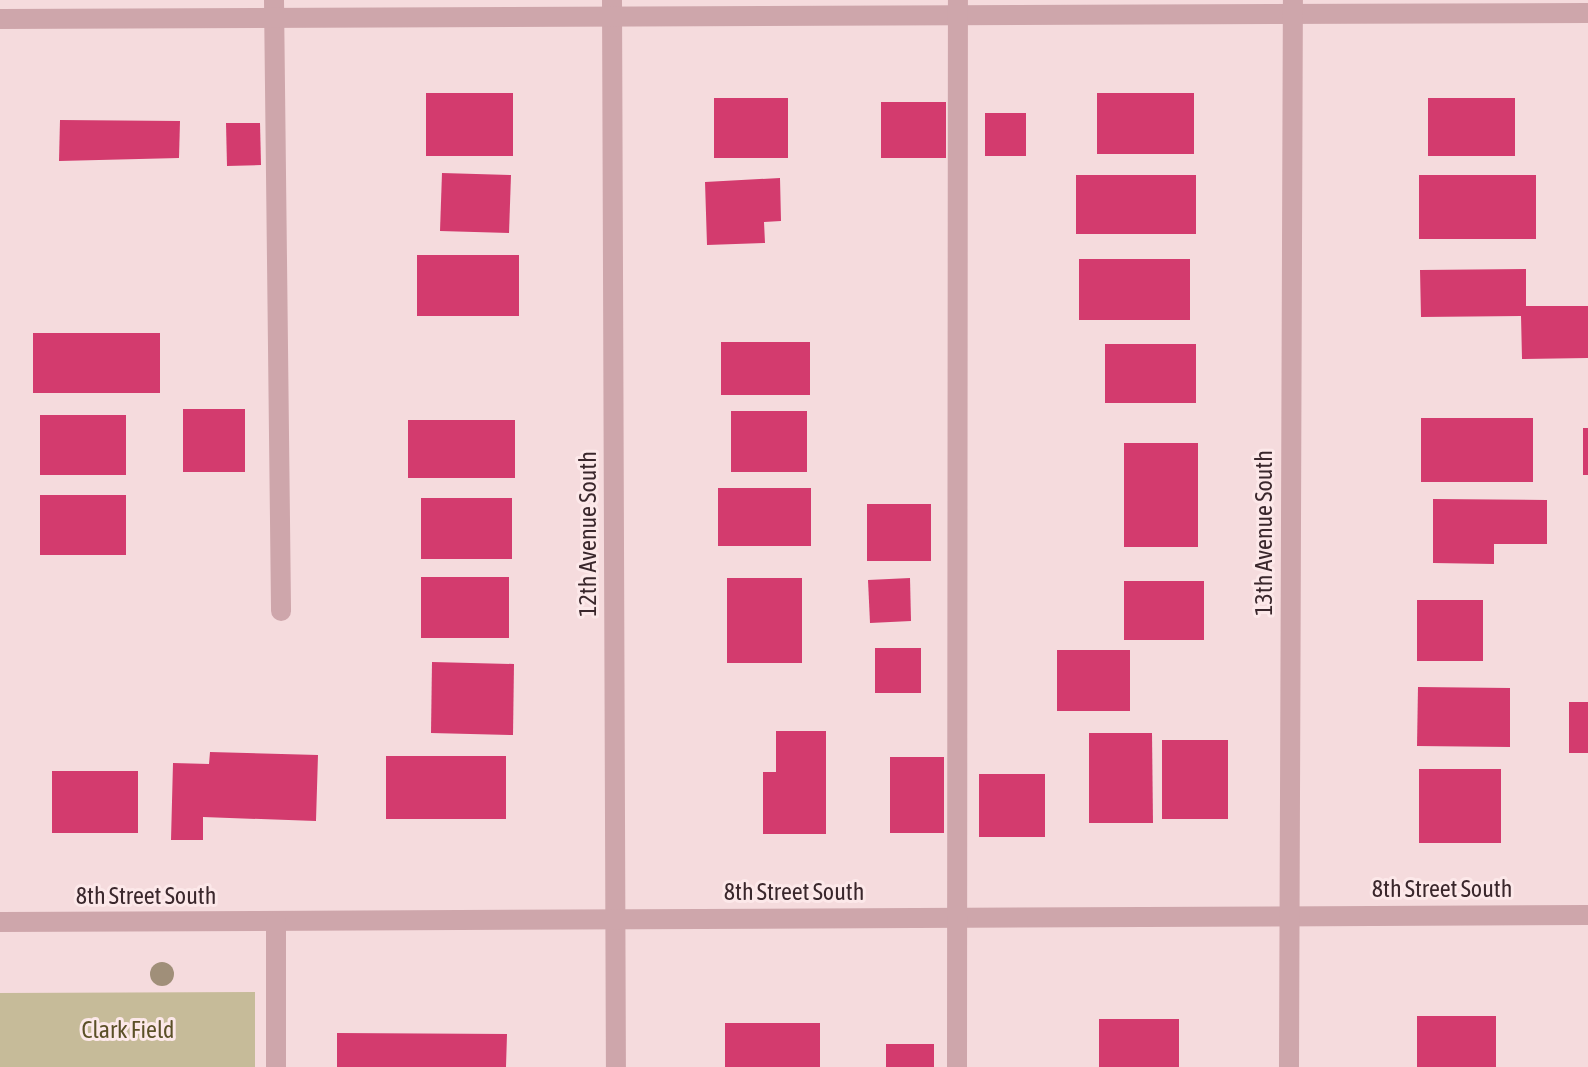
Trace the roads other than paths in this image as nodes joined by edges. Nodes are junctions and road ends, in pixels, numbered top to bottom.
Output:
1 (1293, 7) edge
2 (612, 8) edge
3 (958, 8) edge
4 (274, 9) edge
5 (1588, 13) edge
6 (0, 19) edge
7 (281, 611) dead end
8 (1588, 915) edge
9 (1288, 916) junction
10 (958, 918) junction
11 (617, 921) junction
12 (0, 922) edge
13 (276, 922) junction
14 (276, 1067) edge
15 (616, 1067) edge
16 (957, 1067) edge
17 (1289, 1067) edge

1 - 3 street
1 - 5 street
1 - 9 street, 13th Avenue South
2 - 3 street
2 - 4 street
2 - 11 street, 12th Avenue South
3 - 10 street
4 - 6 street
4 - 7 street
8 - 9 street, 8th Street South
9 - 10 street, 8th Street South
9 - 17 street, 13th Avenue South
10 - 11 street, 8th Street South
10 - 16 street
11 - 13 street, 8th Street South
11 - 15 street, 12th Avenue South
12 - 13 street, 8th Street South
13 - 14 street

